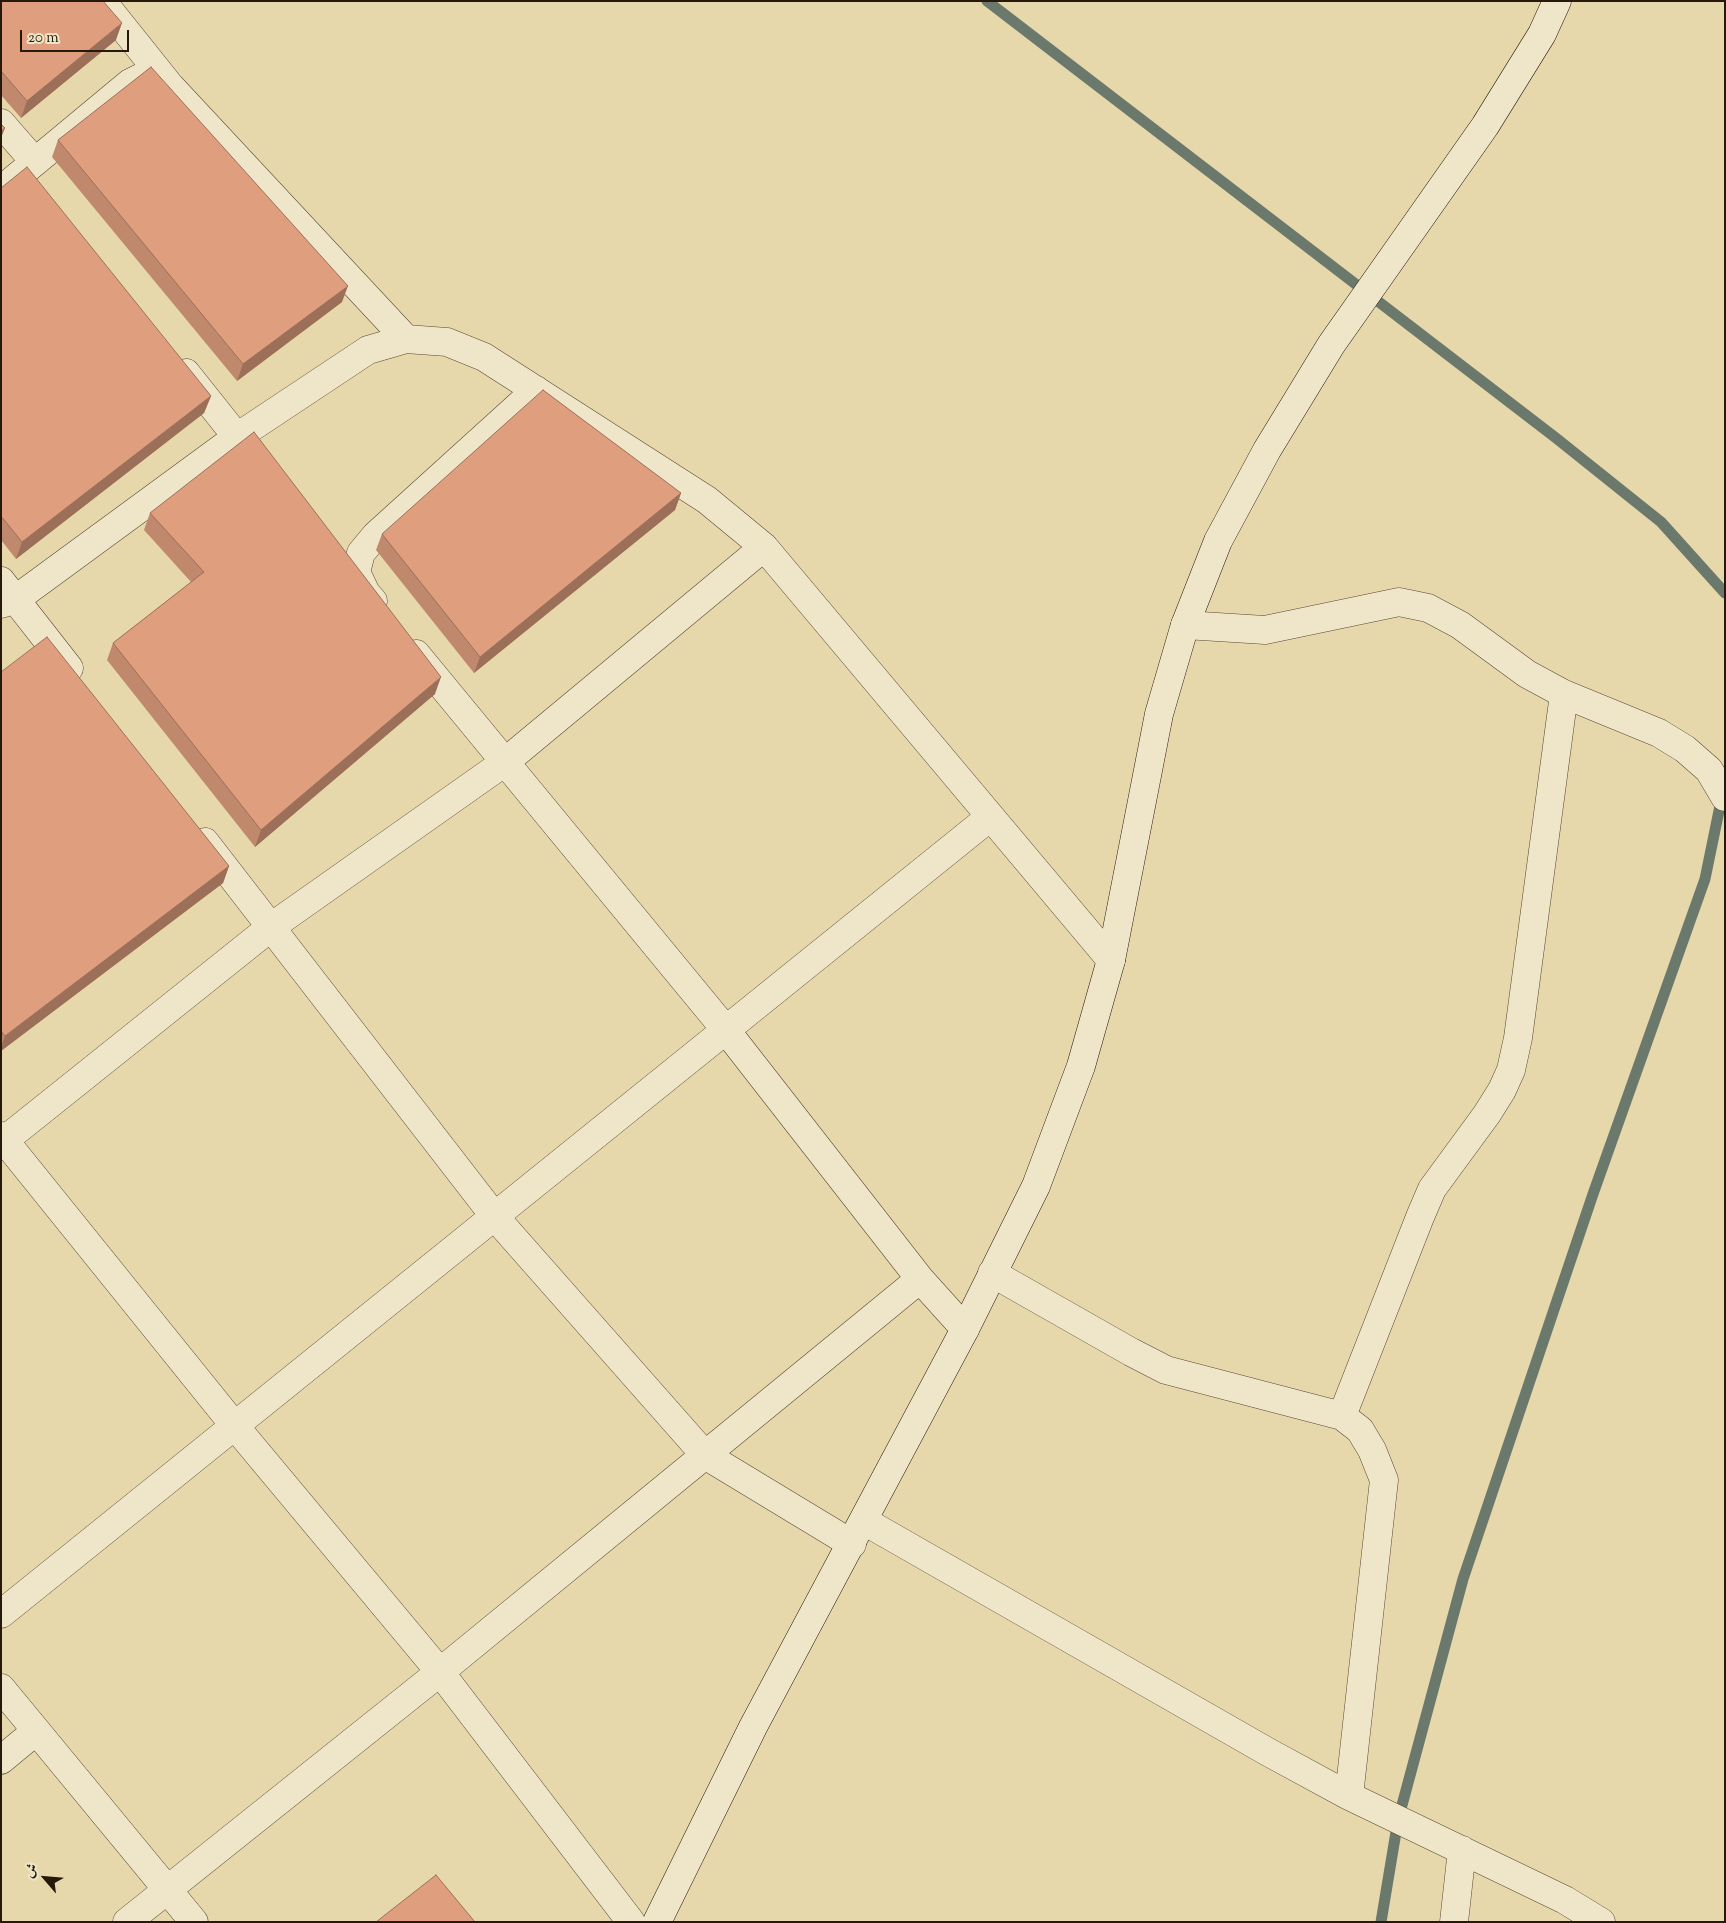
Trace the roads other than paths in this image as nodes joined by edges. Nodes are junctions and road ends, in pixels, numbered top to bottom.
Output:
1 (102, 1) edge
2 (1557, 1) edge
3 (171, 87) junction
4 (1, 123) edge
5 (30, 166) junction
6 (1, 190) edge
7 (44, 193) edge
8 (406, 339) junction
9 (170, 353) edge
10 (536, 390) junction
11 (236, 437) junction
12 (764, 547) junction
13 (6, 595) edge
14 (1185, 625) junction
15 (82, 685) edge
16 (1564, 694) junction
17 (505, 762) junction
18 (1725, 797) edge
19 (990, 817) junction
20 (192, 825) edge
21 (271, 927) junction
22 (1111, 960) junction
23 (725, 1029) junction
24 (2, 1140) edge
25 (495, 1217) junction
26 (992, 1273) junction
27 (920, 1279) junction
28 (965, 1329) junction
29 (1342, 1416) junction
30 (234, 1425) junction
31 (705, 1455) junction
32 (858, 1533) junction
33 (1, 1614) edge
34 (440, 1672) junction
35 (1, 1688) edge
36 (36, 1731) junction
37 (1, 1760) edge
38 (1349, 1796) junction
39 (1462, 1850) junction
40 (168, 1888) junction
41 (127, 1922) edge
42 (194, 1922) edge
43 (630, 1922) edge
44 (658, 1922) edge
45 (1454, 1922) edge
46 (1601, 1922) edge

1 - 3 street
2 - 14 street
3 - 5 street
3 - 8 street
4 - 5 street
5 - 6 street
5 - 7 street
8 - 10 street
8 - 11 street
9 - 11 street
10 - 12 street
10 - 17 street
11 - 13 street
12 - 17 street
12 - 19 street
13 - 15 street
14 - 16 street
14 - 22 street
16 - 18 street
16 - 29 street
17 - 21 street
17 - 23 street
19 - 22 street
19 - 23 street
20 - 21 street
21 - 24 street
21 - 25 street
22 - 26 street
23 - 25 street
23 - 27 street
24 - 30 street
25 - 30 street
25 - 31 street
26 - 28 street
26 - 29 street
27 - 28 street
27 - 31 street
28 - 32 street
29 - 38 street
30 - 33 street
30 - 34 street
31 - 32 street
31 - 34 street
32 - 38 street
32 - 44 street
34 - 40 street
34 - 43 street
35 - 36 street
36 - 37 street
36 - 40 street
38 - 39 street
39 - 45 street
39 - 46 street
40 - 41 street
40 - 42 street

